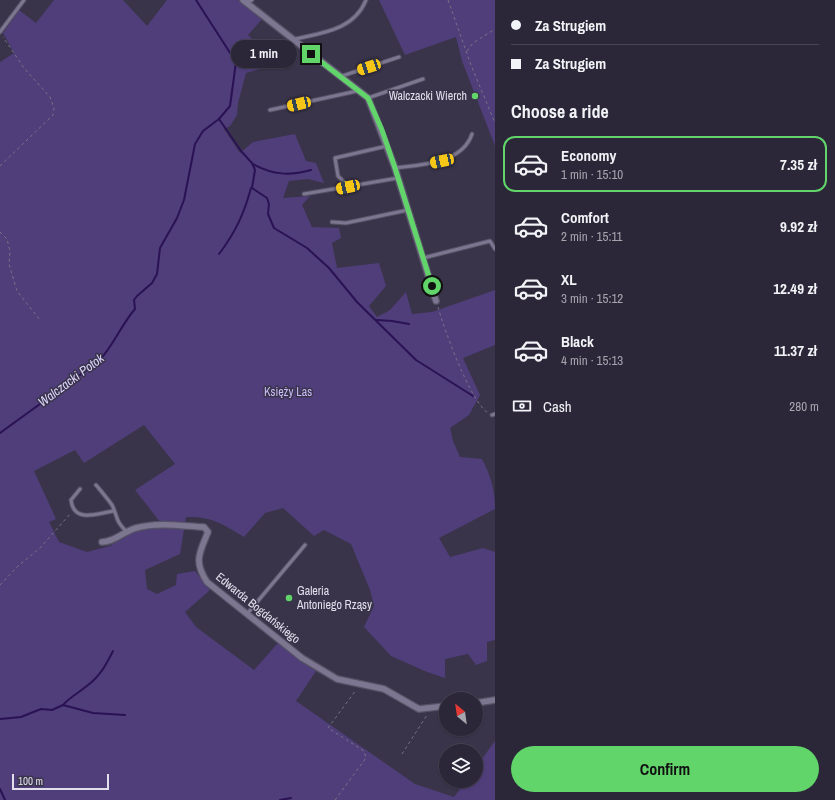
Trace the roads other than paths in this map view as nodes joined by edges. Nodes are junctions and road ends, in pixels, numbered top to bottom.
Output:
1 (24, 0) edge
2 (366, 0) edge
3 (247, 1) edge
4 (0, 32) edge
5 (293, 40) junction
6 (399, 57) dead end
7 (340, 77) junction
8 (423, 79) dead end
9 (357, 91) junction
10 (368, 98) junction
11 (270, 110) dead end
12 (472, 134) dead end
13 (387, 146) junction
14 (395, 168) junction
15 (398, 178) junction
16 (347, 185) dead end
17 (304, 194) dead end
18 (408, 210) junction
19 (332, 222) dead end
20 (495, 249) edge
21 (423, 258) junction
22 (436, 301) road end
23 (96, 485) dead end
24 (80, 489) dead end
25 (114, 511) junction
26 (127, 532) junction
27 (102, 542) dead end
28 (305, 545) dead end
29 (246, 614) junction
30 (495, 700) edge
31 (483, 702) edge
32 (439, 707) edge

1 - 4 lane
2 - 5 lane
3 - 5 street
5 - 7 street
6 - 7 lane
7 - 9 street
8 - 10 lane
9 - 10 street
9 - 11 lane
10 - 13 street
12 - 14 lane
13 - 14 street
13 - 16 lane
14 - 15 street
15 - 17 lane
15 - 18 street
18 - 19 lane
18 - 21 street
20 - 21 lane
21 - 22 street
23 - 25 lane
24 - 25 lane
25 - 26 lane
26 - 27 street, Edwarda Bogdańskiego
26 - 29 street, Edwarda Bogdańskiego
28 - 29 lane
29 - 32 street, Edwarda Bogdańskiego
30 - 31 street

